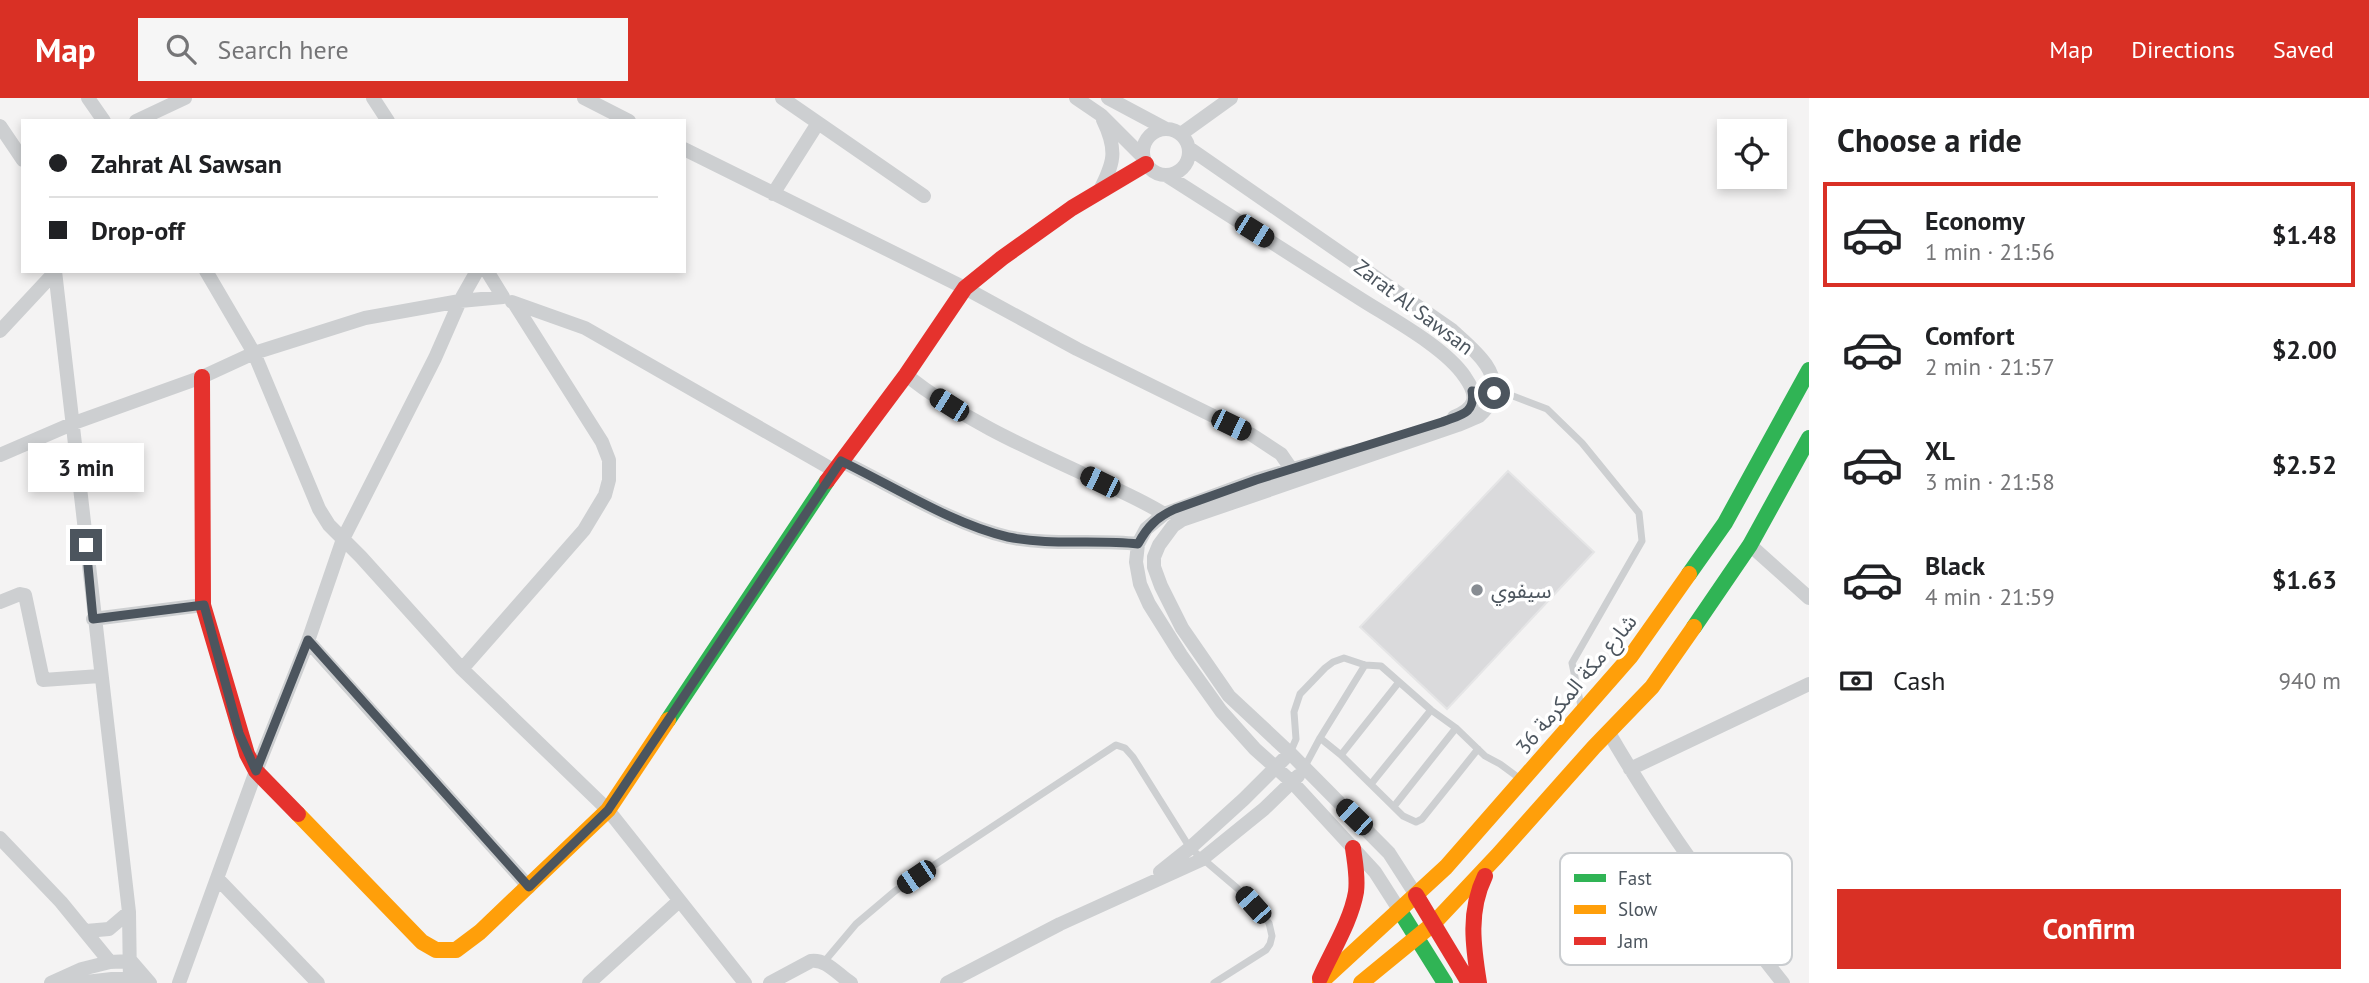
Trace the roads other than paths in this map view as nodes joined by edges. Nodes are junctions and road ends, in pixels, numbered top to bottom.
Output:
1 (88, 98) edge
2 (186, 98) edge
3 (373, 98) edge
4 (584, 98) edge
5 (782, 98) edge
6 (1076, 98) edge
7 (1108, 98) edge
8 (1231, 98) edge
9 (1101, 115) junction
10 (103, 119) edge
11 (140, 119) edge
12 (387, 119) edge
13 (625, 119) edge
14 (818, 123) junction
15 (0, 126) edge
16 (1166, 129) junction
17 (1181, 134) junction
18 (1189, 148) junction
19 (686, 150) edge
20 (21, 157) edge
21 (1144, 160) junction
22 (1166, 175) junction
23 (1099, 192) junction
24 (773, 194) junction
25 (923, 195) dead end
26 (53, 273) edge
27 (55, 273) edge
28 (207, 273) edge
29 (476, 273) edge
30 (488, 273) edge
31 (965, 288) junction
32 (508, 300) junction
33 (460, 301) junction
34 (0, 331) edge
35 (254, 354) junction
36 (1809, 370) edge
37 (906, 375) junction
38 (202, 377) junction
39 (1472, 391) junction
40 (1494, 393) junction
41 (74, 424) junction
42 (1809, 438) edge
43 (0, 454) edge
44 (838, 466) junction
45 (1293, 476) junction
46 (1164, 514) junction
47 (343, 539) junction
48 (1138, 544) junction
49 (1750, 545) junction
50 (1809, 598) edge
51 (0, 601) edge
52 (204, 605) junction
53 (93, 619) junction
54 (308, 640) junction
55 (1365, 665) junction
56 (462, 669) junction
57 (100, 676) junction
58 (1399, 682) junction
59 (1809, 684) edge
60 (1431, 710) junction
61 (1582, 712) junction
62 (1456, 728) junction
63 (1609, 733) junction
64 (1320, 738) junction
65 (1478, 749) junction
66 (1290, 753) junction
67 (1341, 755) junction
68 (1274, 766) junction
69 (1303, 768) junction
70 (1630, 769) junction
71 (256, 771) junction
72 (1522, 780) junction
73 (1293, 783) junction
74 (1371, 784) junction
75 (1395, 805) junction
76 (608, 810) junction
77 (0, 838) edge
78 (1190, 848) junction
79 (1353, 848) junction
80 (1686, 853) edge
81 (1497, 856) junction
82 (1201, 860) junction
83 (217, 878) junction
84 (1145, 884) junction
85 (529, 887) junction
86 (1416, 895) junction
87 (679, 901) junction
88 (1400, 911) junction
89 (128, 912) junction
90 (1433, 925) junction
91 (86, 931) junction
92 (1417, 938) junction
93 (131, 961) junction
94 (110, 962) junction
95 (824, 962) junction
96 (1769, 965) edge
97 (130, 981) edge
98 (149, 981) edge
99 (55, 983) edge
100 (78, 983) edge
101 (179, 983) edge
102 (318, 983) edge
103 (589, 983) edge
104 (745, 983) edge
105 (770, 983) edge
106 (851, 983) edge
107 (947, 983) edge
108 (1214, 983) edge
109 (1319, 983) edge
110 (1361, 983) edge
111 (1445, 983) edge
112 (1469, 983) edge
113 (1479, 983) edge
114 (1783, 983) edge

1 - 10 street
2 - 11 street
3 - 12 street
4 - 13 street
5 - 14 street
6 - 9 street
7 - 16 street
8 - 17 street
9 - 21 street
9 - 23 street
14 - 24 street
14 - 25 street
15 - 20 street
16 - 17 street
16 - 21 street
17 - 18 street
18 - 22 street
18 - 40 street, Zarat Al Sawsan
19 - 24 street
21 - 22 street
21 - 23 main road
22 - 39 street
23 - 31 main road
24 - 31 street
26 - 34 street
27 - 41 street
28 - 35 street
29 - 33 street
30 - 32 street
31 - 37 main road
31 - 45 street
32 - 33 street
32 - 44 street
32 - 56 street
33 - 35 street
33 - 47 street
35 - 38 street
35 - 47 street
36 - 61 main road, شارع مكة المكرمة 36
37 - 44 main road
37 - 46 street
38 - 41 street
38 - 52 main road
39 - 40 lane
39 - 45 street
40 - 45 street
40 - 61 lane
41 - 43 street
41 - 53 street
42 - 49 main road
44 - 48 street
44 - 76 main road
45 - 46 street
45 - 66 street
46 - 48 street
47 - 54 street
47 - 56 street
48 - 68 street
49 - 50 street
49 - 63 main road
51 - 57 street
52 - 53 street
52 - 71 main road
53 - 57 street
54 - 71 street
54 - 85 street
55 - 58 lane
55 - 64 lane
55 - 66 lane
56 - 76 street
57 - 89 street
58 - 60 lane
58 - 67 lane
59 - 70 street
60 - 62 lane
60 - 74 lane
61 - 72 main road, شارع مكة المكرمة 36
62 - 65 lane
62 - 75 lane
63 - 70 street
63 - 81 main road
64 - 67 lane
64 - 69 lane
65 - 72 lane
65 - 75 lane
66 - 68 street
66 - 69 street
67 - 74 lane
68 - 73 street
68 - 78 street
69 - 73 street
69 - 86 street
70 - 80 street
71 - 83 street
71 - 85 main road
72 - 86 main road, شارع مكة المكرمة 36
73 - 79 street
73 - 82 street
74 - 75 lane
76 - 85 main road
76 - 87 street
77 - 91 street
78 - 82 lane
78 - 84 street
78 - 95 lane
79 - 88 street
79 - 109 main road
81 - 90 main road
81 - 113 main road
82 - 84 street
82 - 108 lane
83 - 101 street
83 - 102 street
84 - 107 street
86 - 88 main road, شارع مكة المكرمة 36
86 - 90 main road
87 - 103 street
87 - 104 street
88 - 92 main road
88 - 109 main road, شارع مكة المكرمة 36
89 - 91 street
89 - 93 street
90 - 92 main road
90 - 112 main road
91 - 94 street
92 - 110 main road
92 - 111 main road
93 - 94 street
93 - 97 street
93 - 98 street
94 - 99 street
95 - 105 street
95 - 106 street
96 - 114 street
97 - 98 street
97 - 100 street

